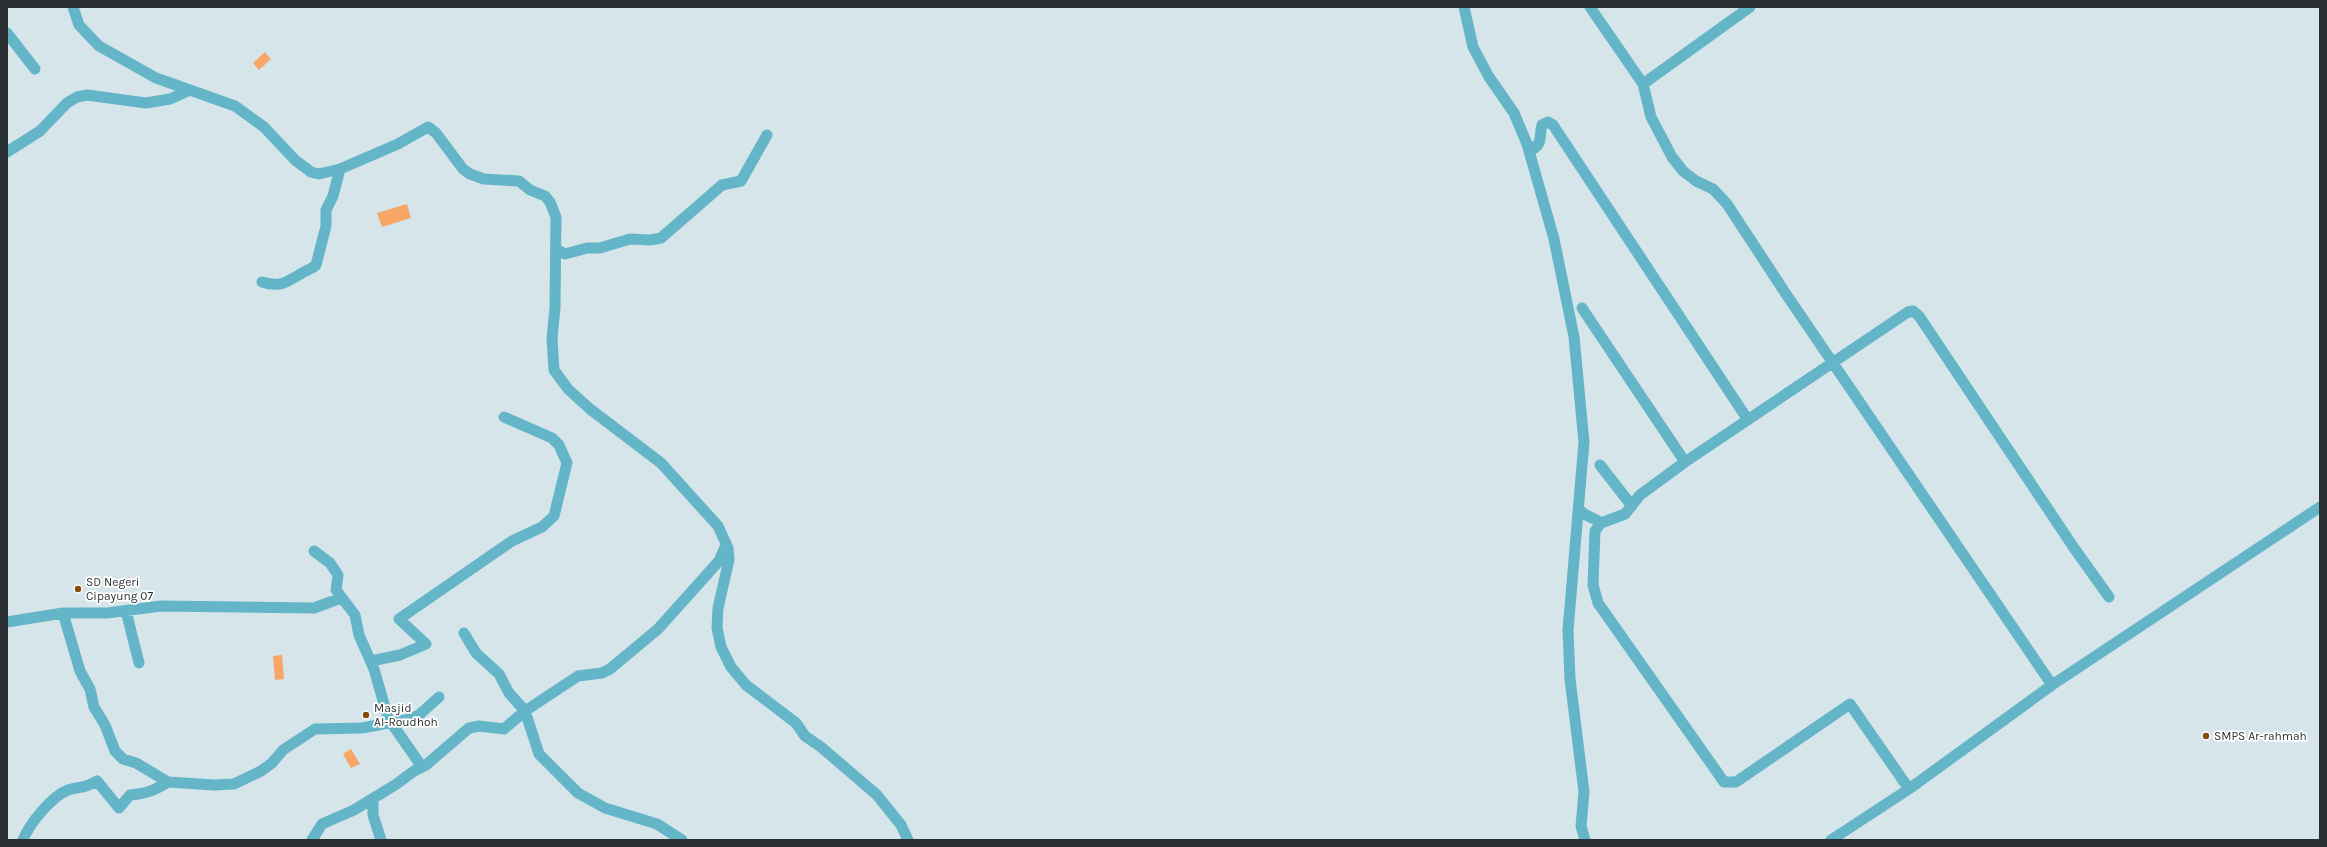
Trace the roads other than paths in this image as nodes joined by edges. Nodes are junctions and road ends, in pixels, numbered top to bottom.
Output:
1 (73, 7) edge
2 (1464, 7) edge
3 (1590, 7) edge
4 (1750, 7) edge
5 (7, 33) edge
6 (35, 69) dead end
7 (1643, 84) junction
8 (190, 90) junction
9 (767, 135) dead end
10 (1527, 144) junction
11 (7, 152) edge
12 (340, 169) junction
13 (556, 249) junction
14 (262, 282) dead end
15 (1582, 308) dead end
16 (1833, 363) junction
17 (504, 417) dead end
18 (1748, 420) junction
19 (1685, 462) junction
20 (1600, 465) dead end
21 (1632, 506) junction
22 (2320, 507) edge
23 (1580, 510) junction
24 (1601, 523) junction
25 (726, 545) junction
26 (314, 551) dead end
27 (2109, 597) dead end
28 (341, 598) junction
29 (126, 611) junction
30 (63, 613) junction
31 (7, 622) edge
32 (464, 633) dead end
33 (370, 661) junction
34 (139, 663) dead end
35 (2052, 685) junction
36 (439, 697) dead end
37 (525, 711) junction
38 (391, 724) junction
39 (422, 767) junction
40 (168, 782) junction
41 (1909, 788) junction
42 (373, 799) junction
43 (23, 840) edge
44 (312, 840) edge
45 (381, 840) edge
46 (682, 840) edge
47 (908, 840) edge
48 (1585, 840) edge
49 (1831, 840) edge

1 - 8 street
2 - 10 street
3 - 7 street
4 - 7 street
5 - 6 street
7 - 16 street
8 - 11 street
8 - 12 street
9 - 13 street
10 - 18 street
10 - 23 street
12 - 13 street
12 - 14 street
13 - 25 street
15 - 19 street
16 - 18 street
16 - 27 street
16 - 35 street
17 - 33 street
18 - 19 street
19 - 21 street
20 - 21 street
21 - 24 street
22 - 35 street
23 - 24 street
23 - 48 street
24 - 41 street
25 - 37 street
25 - 47 street
26 - 28 street
28 - 29 street
28 - 33 street
29 - 30 street
29 - 34 street
30 - 31 street
30 - 40 street
32 - 37 street
33 - 38 street
35 - 41 street
36 - 38 street
37 - 39 street
37 - 46 street
38 - 39 street
38 - 40 street
39 - 42 street
40 - 43 street
41 - 49 street
42 - 44 street
42 - 45 street

